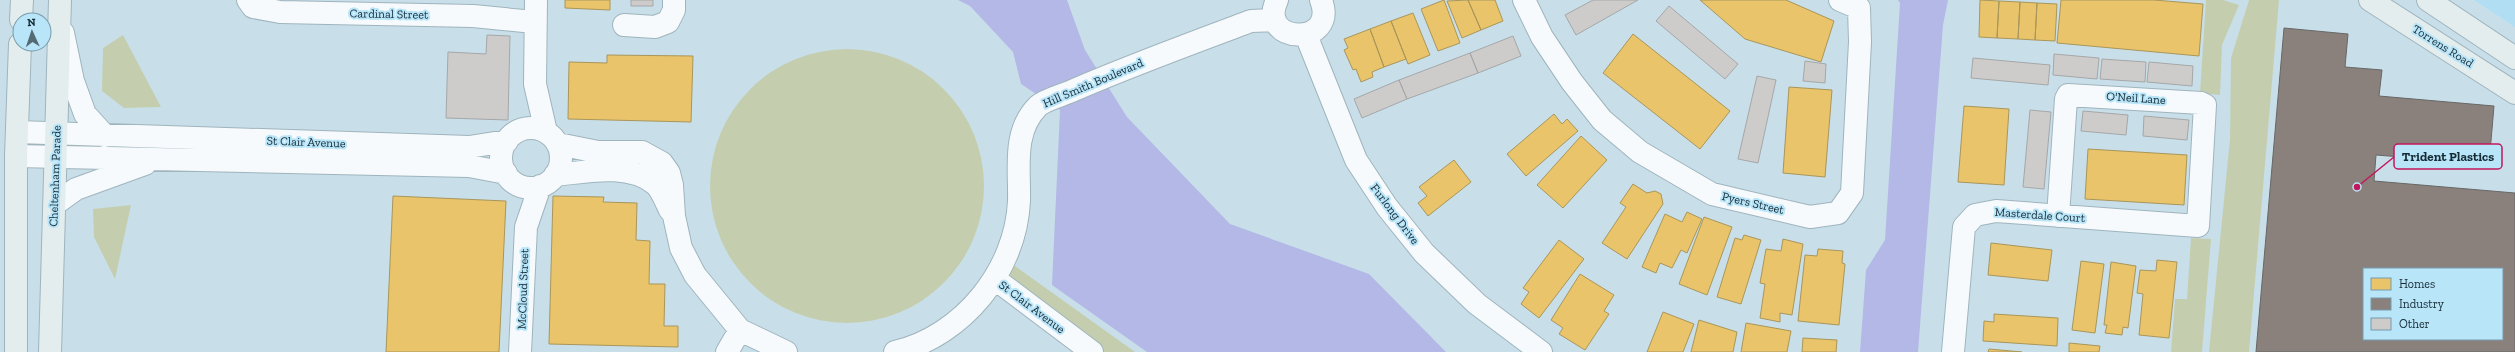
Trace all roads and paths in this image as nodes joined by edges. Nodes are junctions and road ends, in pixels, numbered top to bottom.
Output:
1 (22, 0) edge
2 (248, 0) edge
3 (536, 0) edge
4 (674, 0) edge
5 (1321, 0) edge
6 (1524, 0) edge
7 (1840, 0) edge
8 (2370, 0) edge
9 (2428, 0) edge
10 (60, 9) edge
11 (1276, 10) edge
12 (21, 12) edge
13 (534, 22) junction
14 (624, 25) dead end
15 (1306, 35) junction
16 (20, 52) edge
17 (2515, 58) edge
18 (535, 84) junction
19 (2515, 92) edge
20 (17, 132) junction
21 (57, 134) junction
22 (105, 136) junction
23 (513, 136) junction
24 (552, 138) junction
25 (16, 156) junction
26 (56, 157) junction
27 (161, 158) junction
28 (509, 177) junction
29 (548, 181) junction
30 (54, 204) junction
31 (674, 216) junction
32 (2058, 216) junction
33 (2198, 226) joint
34 (526, 227) junction
35 (995, 279) junction
36 (740, 330) junction
37 (16, 352) edge
38 (50, 352) edge
39 (520, 352) edge
40 (727, 352) edge
41 (786, 352) edge
42 (895, 352) edge
43 (1092, 352) edge
44 (1541, 352) edge
45 (1953, 352) edge

1 - 12 main road
2 - 13 street, Cardinal Street
3 - 13 street
4 - 14 street
5 - 15 street
6 - 7 street, Pyers Street
8 - 19 main road, Torrens Road
9 - 17 main road
10 - 21 main road, Cheltenham Parade
10 - 22 street
11 - 15 street
11 - 35 street, Hill Smith Boulevard
13 - 18 street
15 - 44 street, Furlong Drive
16 - 20 main road
18 - 23 street
18 - 24 street
20 - 21 street, St Clair Avenue
20 - 25 main road
21 - 22 street, St Clair Avenue
21 - 26 main road, Cheltenham Parade
22 - 23 street, St Clair Avenue
23 - 24 street
23 - 28 street
24 - 29 street
24 - 31 street
25 - 26 street, St Clair Avenue
25 - 37 main road
26 - 27 street, St Clair Avenue
26 - 30 main road, Cheltenham Parade
27 - 28 street, St Clair Avenue
27 - 30 street, St Clair Avenue
28 - 29 street
28 - 34 street, McCloud Street
29 - 31 street
29 - 34 street, McCloud Street
30 - 38 main road, Cheltenham Parade
31 - 36 street
32 - 33 street, Masterdale Court
32 - 33 street, O'Neil Lane
32 - 45 street, Masterdale Court
34 - 39 street, McCloud Street
35 - 42 street, St Clair Avenue
35 - 43 street, St Clair Avenue
36 - 40 street
36 - 41 street

